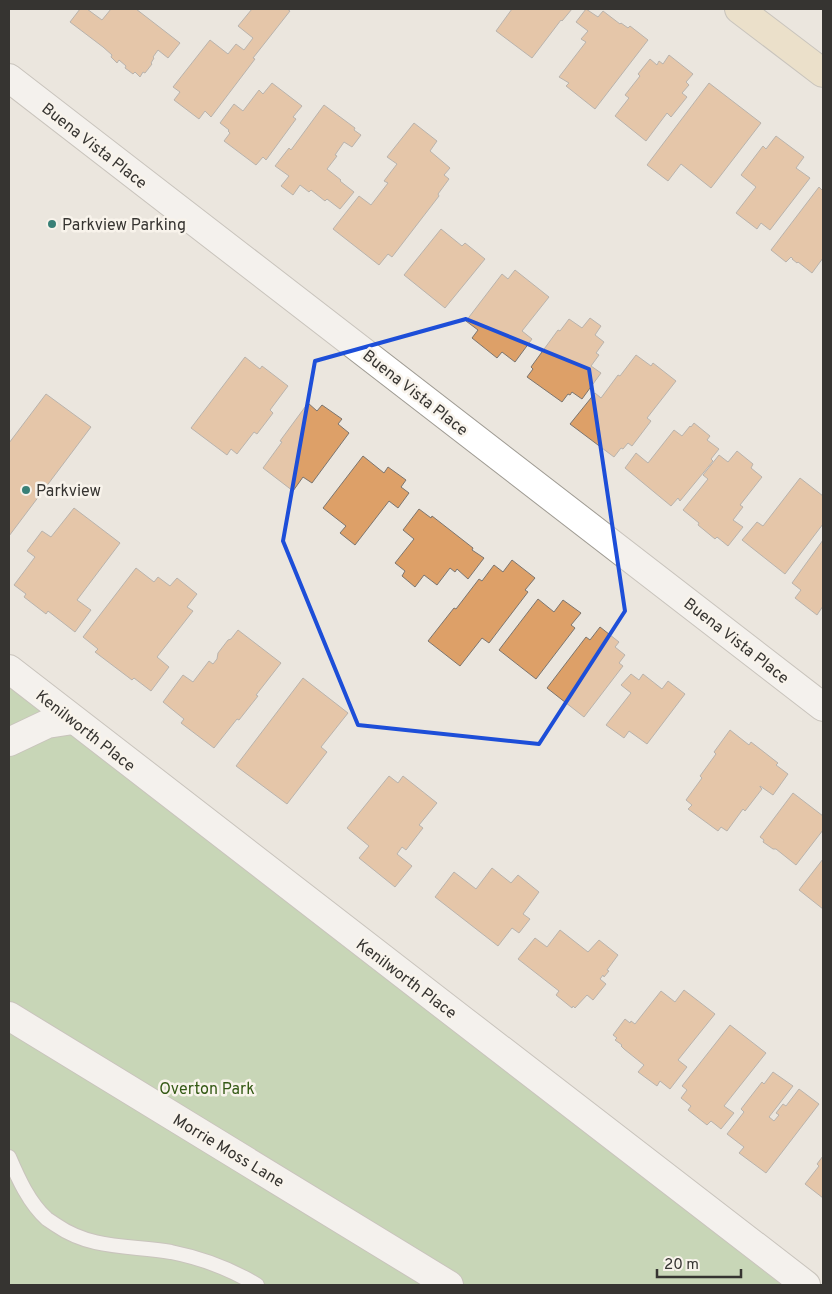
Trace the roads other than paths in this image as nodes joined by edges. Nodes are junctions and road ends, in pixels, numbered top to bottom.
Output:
1 (739, 9) edge
2 (823, 73) edge
3 (9, 78) edge
4 (9, 669) edge
5 (823, 707) edge
6 (73, 720) junction
7 (9, 742) edge
8 (9, 1016) edge
9 (9, 1157) edge
10 (257, 1285) edge
11 (448, 1285) edge
12 (806, 1285) edge

1 - 2 main road
3 - 5 street, Buena Vista Place
4 - 6 street, Kenilworth Place
6 - 7 street
6 - 12 street, Kenilworth Place
8 - 11 street, Morrie Moss Lane
9 - 10 lane

